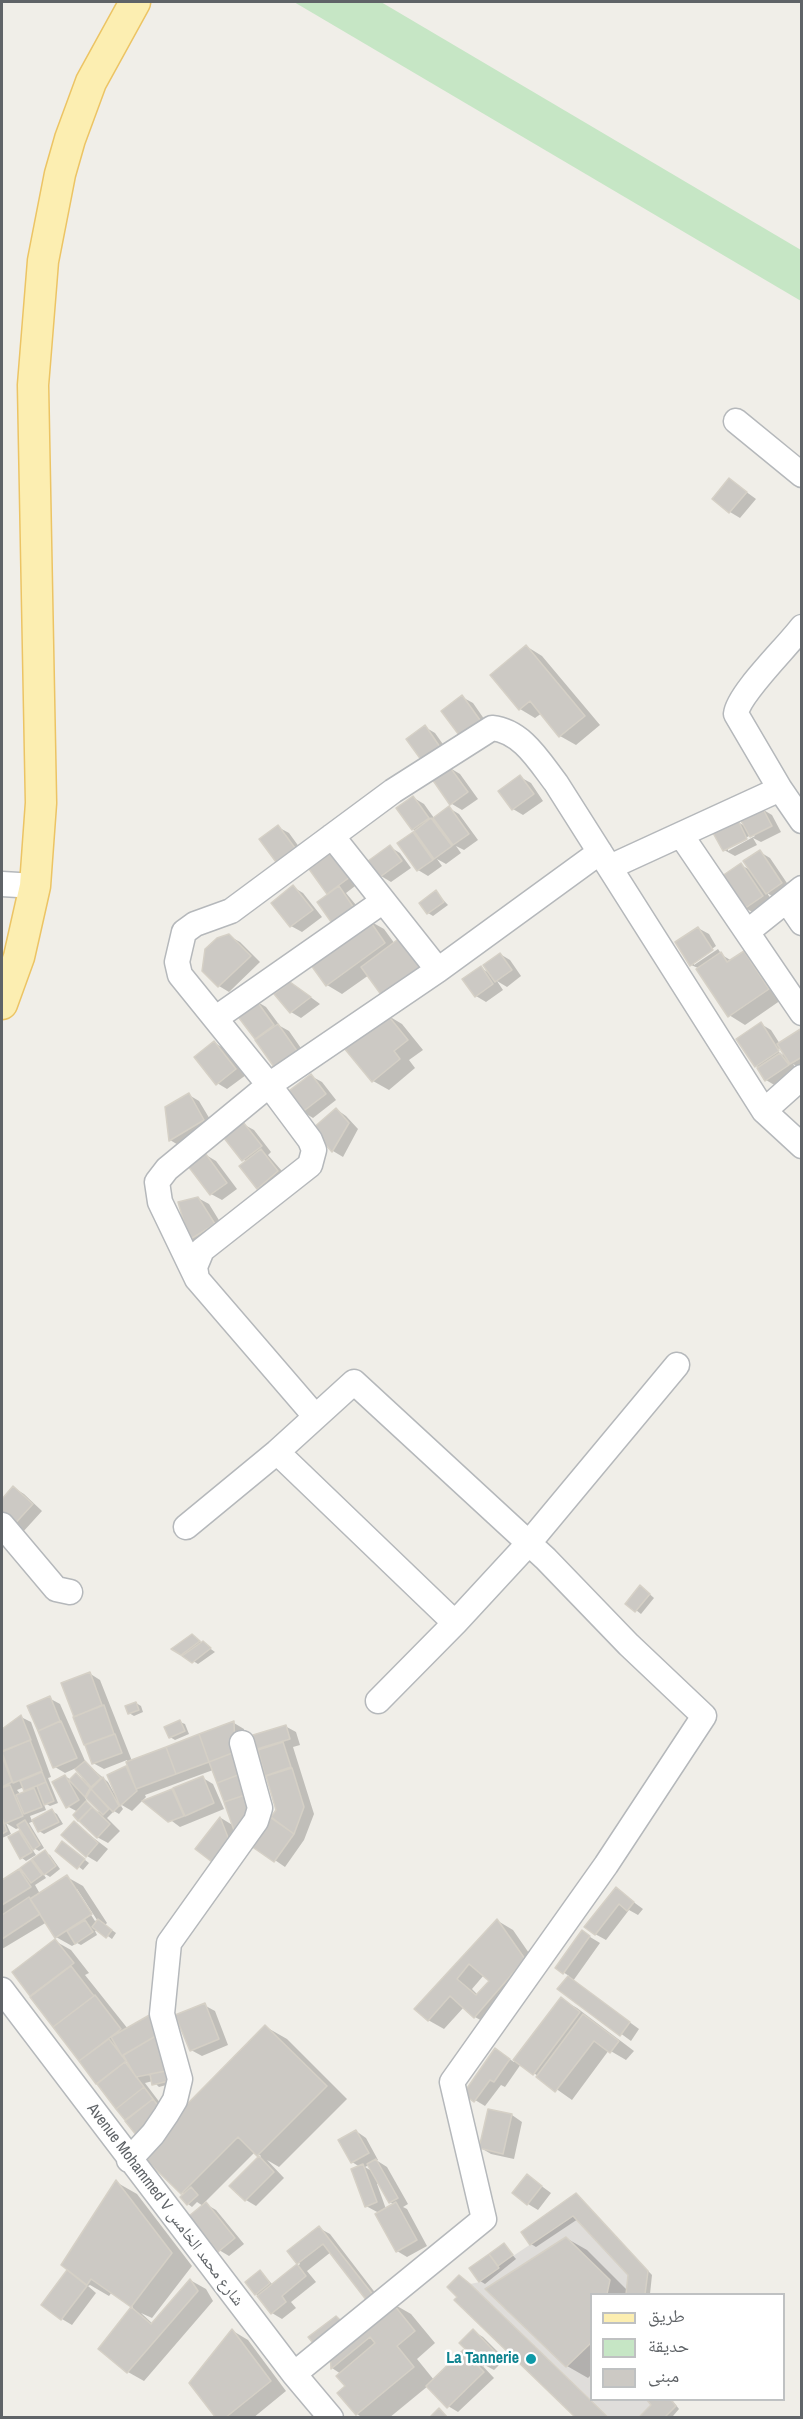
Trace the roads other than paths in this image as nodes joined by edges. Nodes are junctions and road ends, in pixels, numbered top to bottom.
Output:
1 (135, 2) edge
2 (736, 421) dead end
3 (801, 475) edge
4 (801, 627) edge
5 (780, 789) junction
6 (801, 821) edge
7 (681, 835) junction
8 (332, 836) junction
9 (605, 860) junction
10 (2, 884) edge
11 (35, 886) junction
12 (794, 895) edge
13 (382, 902) junction
14 (801, 923) edge
15 (747, 932) junction
16 (438, 970) junction
17 (2, 1004) edge
18 (800, 1007) edge
19 (216, 1018) junction
20 (801, 1077) edge
21 (269, 1085) junction
22 (764, 1111) junction
23 (801, 1146) edge
24 (197, 1279) junction
25 (677, 1365) dead end
26 (315, 1416) junction
27 (277, 1452) junction
28 (2, 1526) edge
29 (186, 1527) dead end
30 (528, 1544) junction
31 (70, 1592) dead end
32 (455, 1623) junction
33 (378, 1701) dead end
34 (242, 1743) dead end
35 (2, 1990) edge
36 (129, 2160) junction
37 (294, 2374) junction
38 (331, 2418) edge

1 - 11 main road
2 - 3 street
4 - 5 street
5 - 6 street
5 - 7 street
7 - 9 street
7 - 15 street
8 - 9 street
8 - 13 street
8 - 19 street
9 - 16 street
9 - 22 street
10 - 11 street
11 - 17 main road
12 - 14 street
12 - 15 street
13 - 16 street
13 - 19 street
15 - 18 street
16 - 21 street
19 - 21 street
20 - 22 street
21 - 24 street
21 - 24 street
22 - 23 street
24 - 26 street
25 - 30 street
26 - 27 street
26 - 30 street
27 - 29 street
27 - 32 street
28 - 31 street
30 - 32 street
30 - 37 street
32 - 33 street
34 - 36 street
35 - 36 street, Avenue Mohammed V شارع محمد الخامس
36 - 37 street, Avenue Mohammed V شارع محمد الخامس
37 - 38 street, Avenue Mohammed V شارع محمد الخامس

